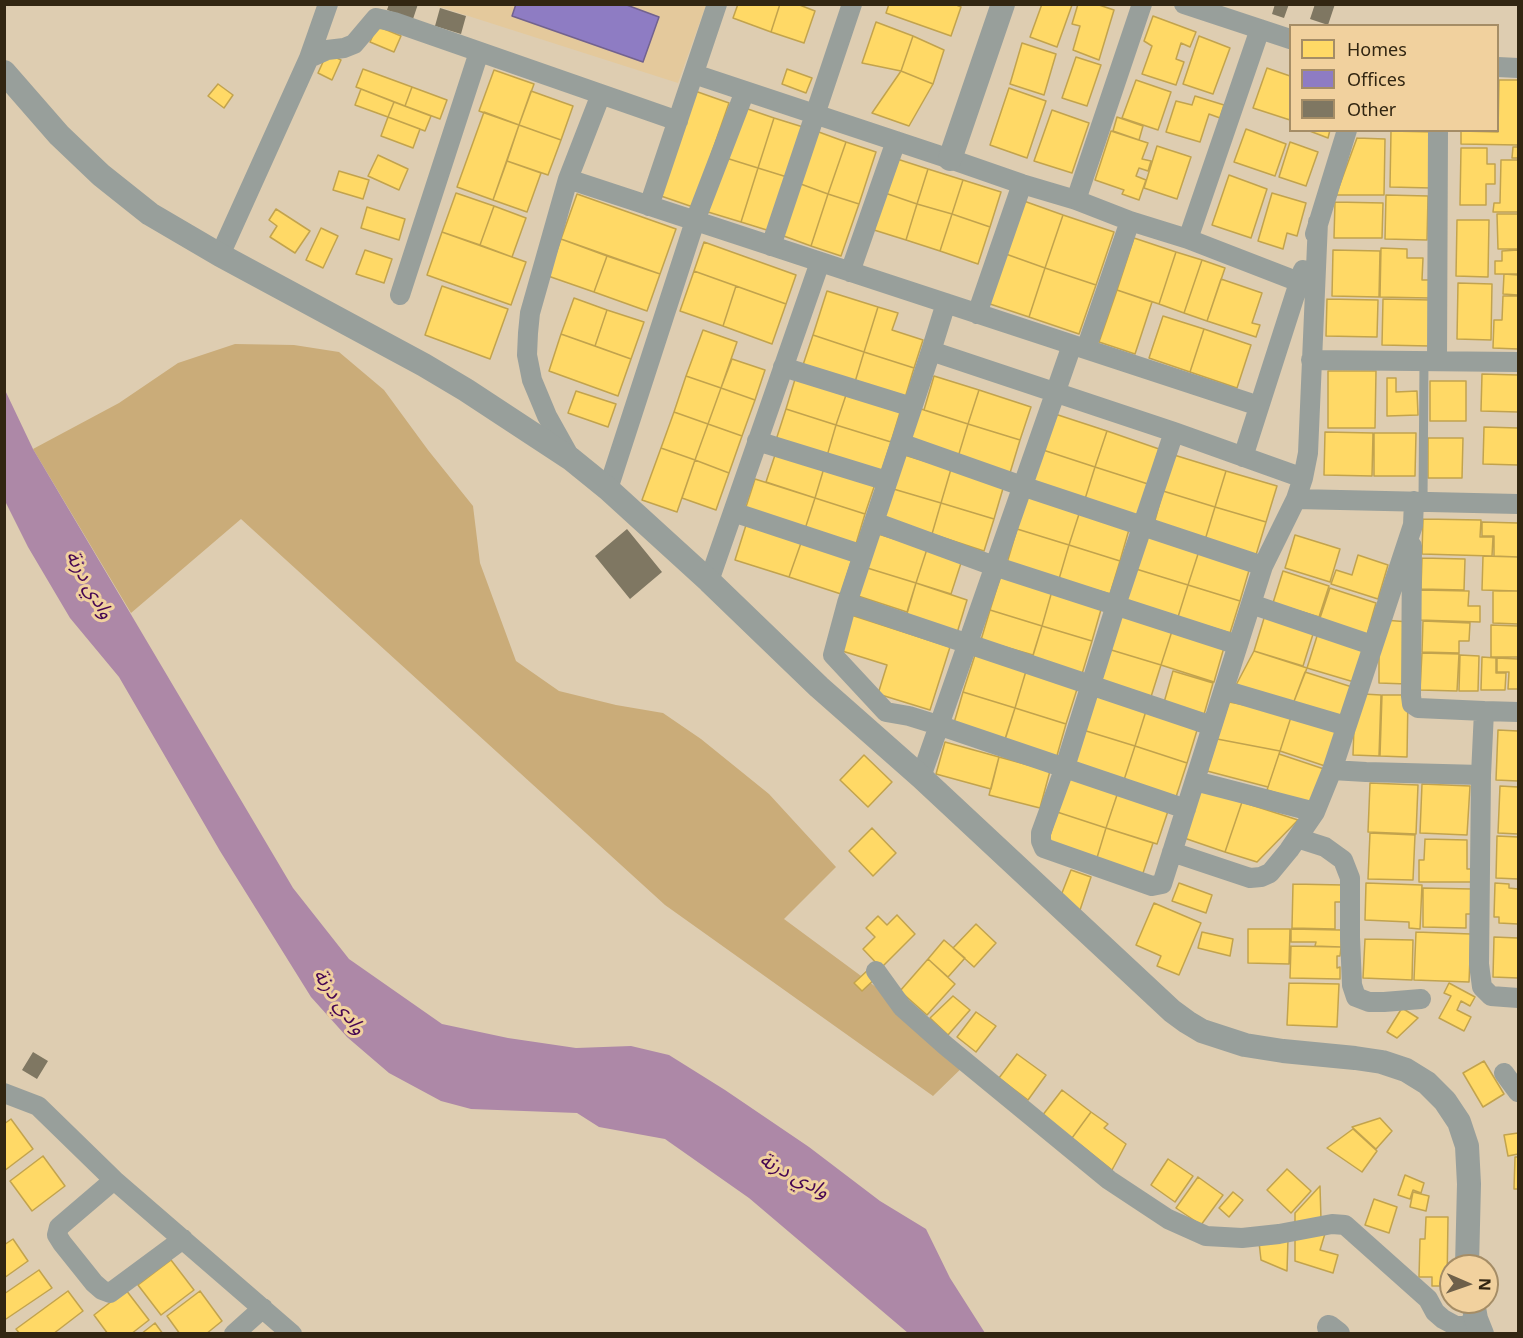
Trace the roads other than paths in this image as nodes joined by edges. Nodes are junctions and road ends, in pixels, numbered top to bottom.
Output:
1 (328, 4) edge
2 (717, 4) edge
3 (852, 4) edge
4 (1003, 4) edge
5 (1142, 4) edge
6 (1184, 4) edge
7 (1260, 29) junction
8 (1289, 39) edge
9 (479, 52) junction
10 (309, 58) junction
11 (1499, 67) edge
12 (1518, 68) edge
13 (4, 72) edge
14 (694, 74) junction
15 (745, 91) junction
16 (601, 94) junction
17 (815, 114) junction
18 (678, 121) junction
19 (1346, 132) edge
20 (1438, 132) edge
21 (896, 141) junction
22 (950, 159) junction
23 (568, 179) junction
24 (1022, 184) junction
25 (1076, 200) junction
26 (649, 206) junction
27 (695, 221) junction
28 (1130, 221) junction
29 (1318, 222) junction
30 (1188, 239) junction
31 (771, 246) junction
32 (220, 255) junction
33 (820, 262) junction
34 (850, 272) junction
35 (1299, 282) junction
36 (400, 295) dead end
37 (946, 303) junction
38 (978, 314) junction
39 (1079, 347) junction
40 (931, 351) junction
41 (1311, 360) junction
42 (1431, 360) junction
43 (1518, 362) edge
44 (783, 367) junction
45 (1055, 393) junction
46 (1260, 406) junction
47 (912, 407) junction
48 (1174, 432) junction
49 (757, 441) junction
50 (900, 443) junction
51 (1243, 457) junction
52 (571, 459) junction
53 (1304, 478) junction
54 (887, 481) junction
55 (1022, 486) junction
56 (608, 489) junction
57 (1296, 499) junction
58 (1418, 501) junction
59 (1518, 504) edge
60 (733, 512) junction
61 (874, 522) junction
62 (1413, 525) junction
63 (1143, 526) junction
64 (863, 555) junction
65 (994, 566) junction
66 (1263, 566) junction
67 (709, 581) junction
68 (847, 603) junction
69 (1251, 604) junction
70 (1116, 605) junction
71 (967, 643) junction
72 (1238, 645) junction
73 (1372, 645) junction
74 (1091, 684) junction
75 (1224, 690) junction
76 (1484, 711) junction
77 (1518, 711) edge
78 (938, 725) junction
79 (1212, 726) junction
80 (1346, 726) junction
81 (1065, 767) junction
82 (1332, 770) junction
83 (1481, 775) junction
84 (921, 777) junction
85 (1195, 781) junction
86 (1186, 809) junction
87 (1316, 812) junction
88 (1297, 838) junction
89 (1172, 852) junction
90 (876, 971) dead end
91 (1518, 998) edge
92 (1421, 999) dead end
93 (1504, 1073) dead end
94 (1518, 1092) edge
95 (5, 1094) edge
96 (114, 1180) junction
97 (183, 1239) junction
98 (1467, 1254) edge
99 (263, 1308) junction
100 (1477, 1318) edge
101 (234, 1334) edge
102 (292, 1334) edge

1 - 10 street
2 - 14 street
3 - 17 street
4 - 22 street
5 - 25 street
6 - 7 street
7 - 8 street
7 - 30 street
9 - 10 street
9 - 16 street
9 - 36 street
10 - 32 street
11 - 12 street
13 - 32 street
14 - 15 street
14 - 18 street
15 - 17 street
15 - 27 street
16 - 18 street
16 - 23 street
17 - 21 street
17 - 31 street
18 - 26 street
19 - 29 street
20 - 42 street
21 - 22 street
21 - 34 street
22 - 24 street
23 - 26 street
23 - 52 street
24 - 25 street
24 - 38 street
25 - 28 street
26 - 27 street
27 - 31 street
27 - 56 street
28 - 30 street
28 - 39 street
29 - 35 street
29 - 41 street
30 - 35 street
31 - 33 street
32 - 52 street
33 - 34 street
33 - 44 street
34 - 37 street
35 - 46 street
37 - 38 street
37 - 40 street
38 - 39 street
39 - 45 street
39 - 46 street
40 - 45 street
40 - 47 street
41 - 42 street
41 - 53 street
42 - 43 street
42 - 58 lane
44 - 47 street
44 - 49 street
45 - 48 street
45 - 55 street
46 - 51 street
47 - 50 street
48 - 51 street
48 - 63 street
49 - 54 street
49 - 60 street
50 - 54 street
50 - 55 street
51 - 53 street
52 - 56 street
53 - 57 street
54 - 61 street
55 - 63 street
55 - 65 street
56 - 67 street
57 - 58 street
57 - 66 street
58 - 59 street
58 - 62 street
60 - 64 street
60 - 67 street
61 - 64 street
61 - 65 street
62 - 73 street
62 - 76 street
63 - 66 street
63 - 70 street
64 - 68 street
65 - 70 street
65 - 71 street
66 - 69 street
67 - 84 street
68 - 71 street
68 - 78 street
69 - 72 street
69 - 73 street
70 - 72 street
70 - 74 street
71 - 74 street
71 - 78 street
72 - 75 street
73 - 80 street
74 - 79 street
74 - 81 street
75 - 79 street
75 - 80 street
76 - 77 street
76 - 83 street
78 - 81 street
78 - 84 street
79 - 85 street
80 - 82 street
81 - 86 street
81 - 89 street
82 - 83 street
82 - 87 street
83 - 91 street
84 - 98 street
85 - 86 street
85 - 87 street
86 - 89 street
87 - 88 street
88 - 89 street
88 - 92 street
90 - 100 street
93 - 94 street
95 - 96 street
96 - 97 street
96 - 97 street
97 - 99 street
99 - 101 street
99 - 102 street

